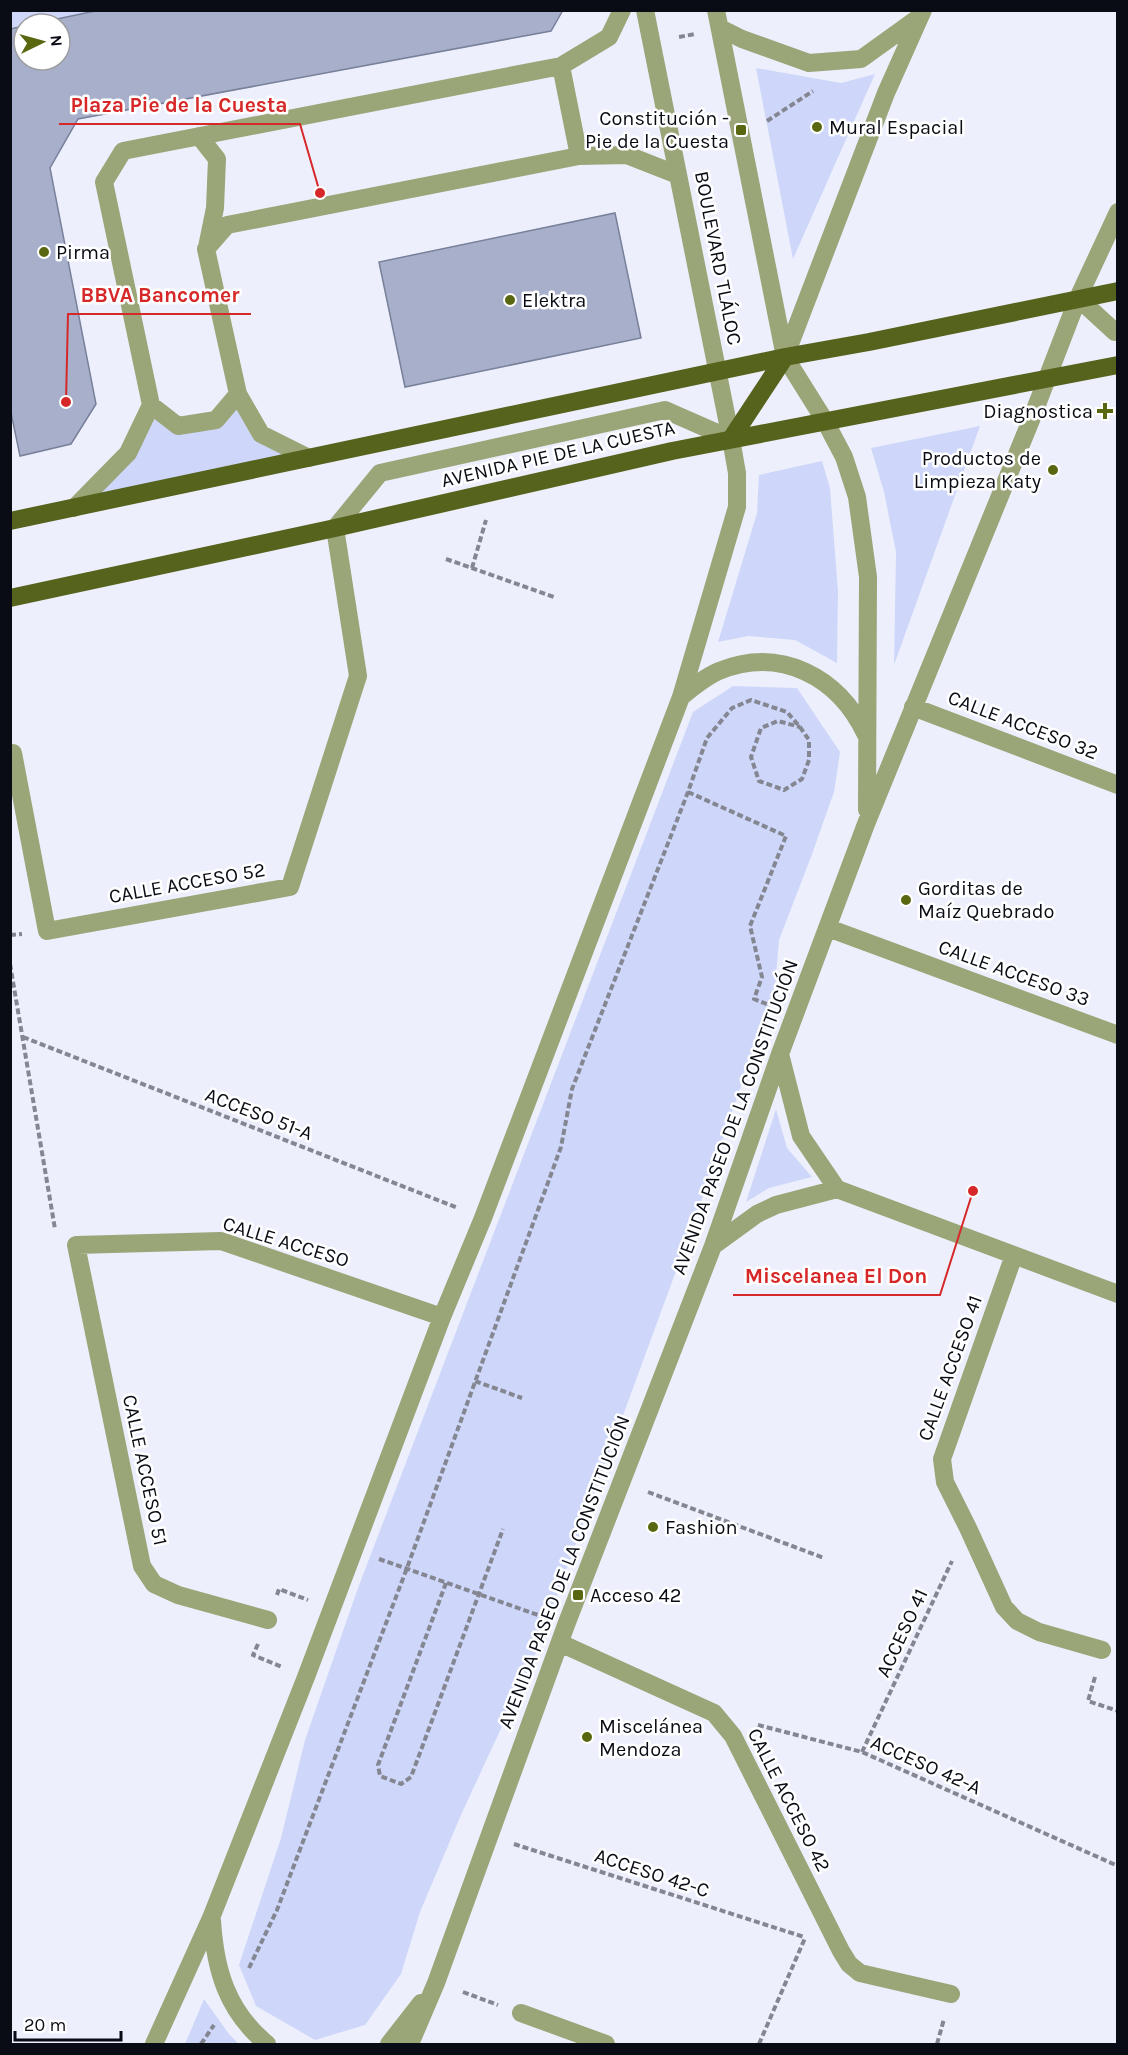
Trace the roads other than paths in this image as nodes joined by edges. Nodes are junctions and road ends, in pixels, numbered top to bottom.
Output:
1 (622, 10) edge
2 (645, 10) edge
3 (921, 14) edge
4 (718, 19) edge
5 (561, 66) junction
6 (199, 136) junction
7 (579, 156) junction
8 (678, 175) junction
9 (1118, 212) edge
10 (206, 249) junction
11 (1118, 291) edge
12 (1078, 298) junction
13 (1118, 332) edge
14 (785, 357) junction
15 (1118, 365) edge
16 (718, 372) junction
17 (1047, 378) junction
18 (238, 394) junction
19 (151, 405) junction
20 (825, 421) junction
21 (731, 439) junction
22 (309, 458) junction
23 (74, 508) junction
24 (10, 521) edge
25 (335, 528) junction
26 (10, 598) edge
27 (681, 697) junction
28 (913, 707) junction
29 (868, 739) junction
30 (13, 753) dead end
31 (1118, 784) edge
32 (866, 824) junction
33 (828, 928) junction
34 (1118, 1035) edge
35 (780, 1054) junction
36 (837, 1189) junction
37 (76, 1245) joint
38 (713, 1246) junction
39 (1014, 1255) junction
40 (1118, 1294) edge
41 (442, 1317) junction
42 (268, 1620) dead end
43 (560, 1643) junction
44 (1102, 1650) road end
45 (211, 1918) junction
46 (436, 1983) junction
47 (951, 1994) dead end
48 (521, 2013) road end
49 (154, 2044) edge
50 (267, 2044) edge
51 (389, 2044) edge
52 (410, 2044) edge
53 (606, 2044) edge

1 - 5 street
2 - 8 street, BOULEVARD TLÁLOC
3 - 4 street
3 - 14 street
4 - 14 street
5 - 6 street
5 - 7 street
6 - 10 street
6 - 19 street
7 - 8 street
7 - 10 street
8 - 16 street, BOULEVARD TLÁLOC
9 - 12 street, AVENIDA PASEO DE LA CONSTITUCIÓN
10 - 18 street
11 - 12 main road
12 - 13 street
12 - 14 main road
12 - 17 street, AVENIDA PASEO DE LA CONSTITUCIÓN
14 - 16 main road
14 - 20 street
14 - 21 main road
15 - 17 main road, AVENIDA PIE DE LA CUESTA
16 - 21 street, BOULEVARD TLÁLOC
16 - 22 main road
17 - 20 main road, AVENIDA PIE DE LA CUESTA
17 - 28 street, AVENIDA PASEO DE LA CONSTITUCIÓN
18 - 19 street
18 - 22 street
19 - 23 street
20 - 21 main road, AVENIDA PIE DE LA CUESTA
20 - 29 street
21 - 25 main road, AVENIDA PIE DE LA CUESTA
21 - 25 street
21 - 27 street
22 - 23 main road
23 - 24 main road
25 - 26 main road, AVENIDA PIE DE LA CUESTA
25 - 30 street, CALLE ACCESO 52
27 - 29 street
27 - 41 street
28 - 31 street, CALLE ACCESO 32
28 - 32 street, AVENIDA PASEO DE LA CONSTITUCIÓN
29 - 32 street
32 - 33 street, AVENIDA PASEO DE LA CONSTITUCIÓN
33 - 34 street, CALLE ACCESO 33
33 - 35 street, AVENIDA PASEO DE LA CONSTITUCIÓN
35 - 36 street
35 - 38 street, AVENIDA PASEO DE LA CONSTITUCIÓN
36 - 38 street
36 - 39 street
37 - 41 street, CALLE ACCESO
37 - 42 street, CALLE ACCESO 51
38 - 43 street, AVENIDA PASEO DE LA CONSTITUCIÓN
39 - 40 street
39 - 44 street, CALLE ACCESO 41
41 - 45 street
43 - 46 street, AVENIDA PASEO DE LA CONSTITUCIÓN
43 - 47 street, CALLE ACCESO 42
45 - 49 street
45 - 50 street
46 - 51 street
46 - 52 street, AVENIDA PASEO DE LA CONSTITUCIÓN
48 - 53 street

